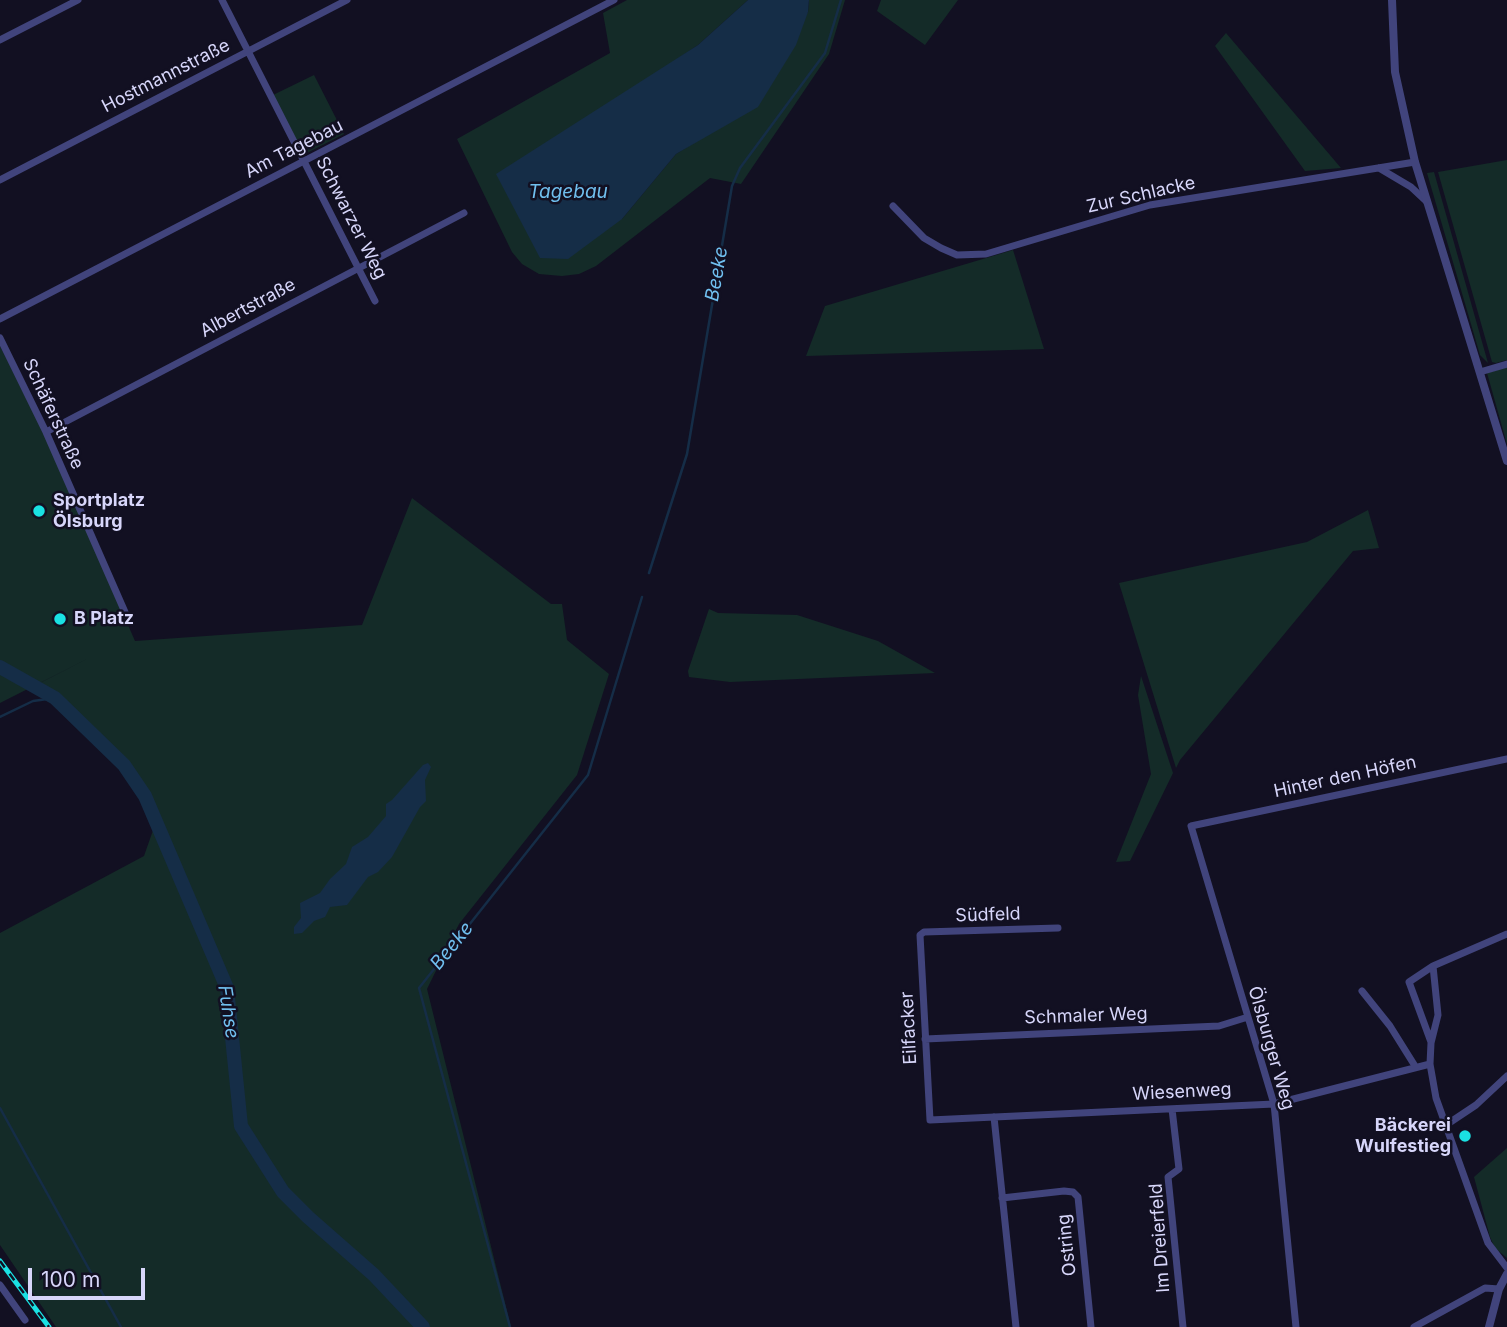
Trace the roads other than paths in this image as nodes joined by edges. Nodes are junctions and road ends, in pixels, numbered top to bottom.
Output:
1 (78, 0) edge
2 (222, 0) edge
3 (347, 0) edge
4 (614, 0) edge
5 (1392, 0) edge
6 (601, 3) edge
7 (0, 40) edge
8 (249, 50) junction
9 (303, 162) junction
10 (1415, 162) junction
11 (1379, 167) junction
12 (0, 180) edge
13 (1426, 201) junction
14 (893, 206) dead end
15 (464, 213) dead end
16 (360, 267) junction
17 (375, 301) dead end
18 (0, 319) edge
19 (0, 338) edge
20 (1507, 364) edge
21 (1480, 372) junction
22 (46, 432) junction
23 (1506, 455) edge
24 (128, 619) dead end
25 (1507, 759) edge
26 (1191, 826) joint
27 (1058, 928) dead end
28 (1507, 933) edge
29 (920, 935) joint
30 (1433, 966) junction
31 (1362, 991) dead end
32 (1248, 1017) junction
33 (925, 1039) junction
34 (1431, 1043) junction
35 (1430, 1064) junction
36 (1415, 1066) junction
37 (1507, 1076) edge
38 (1274, 1104) junction
39 (1172, 1108) junction
40 (994, 1117) junction
41 (930, 1120) joint
42 (1446, 1125) junction
43 (1002, 1198) junction
44 (1507, 1268) edge
45 (1507, 1274) edge
46 (0, 1285) edge
47 (1499, 1289) junction
48 (25, 1320) dead end
49 (1016, 1327) edge
50 (1091, 1327) edge
51 (1183, 1327) edge
52 (1296, 1327) edge
53 (1414, 1327) edge
54 (1489, 1327) edge

1 - 7 street
2 - 8 street, Schwarzer Weg
3 - 8 street, Hostmannstraße
4 - 6 street, Am Tagebau
5 - 10 street
6 - 9 street, Am Tagebau
8 - 9 street, Schwarzer Weg
8 - 12 street, Hostmannstraße
9 - 16 street, Schwarzer Weg
9 - 18 street, Am Tagebau
10 - 11 street, Zur Schlacke
10 - 13 street
11 - 13 street
11 - 14 street, Zur Schlacke
13 - 21 street
15 - 16 street, Albertstraße
16 - 17 street, Schwarzer Weg
16 - 22 street, Albertstraße
19 - 22 street, Schäferstraße
20 - 21 street
21 - 23 street
22 - 24 street, Schäferstraße
25 - 26 street, Hinter den Höfen
26 - 32 street, Ölsburger Weg
27 - 29 street, Südfeld
28 - 30 street
29 - 33 street, Eilfacker
30 - 34 street
30 - 34 street
31 - 36 street
32 - 33 street, Schmaler Weg
32 - 38 street, Ölsburger Weg
33 - 41 street, Eilfacker
34 - 35 street
35 - 36 street, Wiesenweg
35 - 42 street
36 - 38 street, Wiesenweg
37 - 42 street
38 - 39 street, Wiesenweg
38 - 52 street, Ölsburger Weg
39 - 40 street, Wiesenweg
39 - 51 street, Im Dreierfeld
40 - 41 street, Wiesenweg
40 - 43 street
42 - 44 street
43 - 49 street
43 - 50 street, Ostring
45 - 47 street
46 - 48 street
47 - 53 street
47 - 54 street

